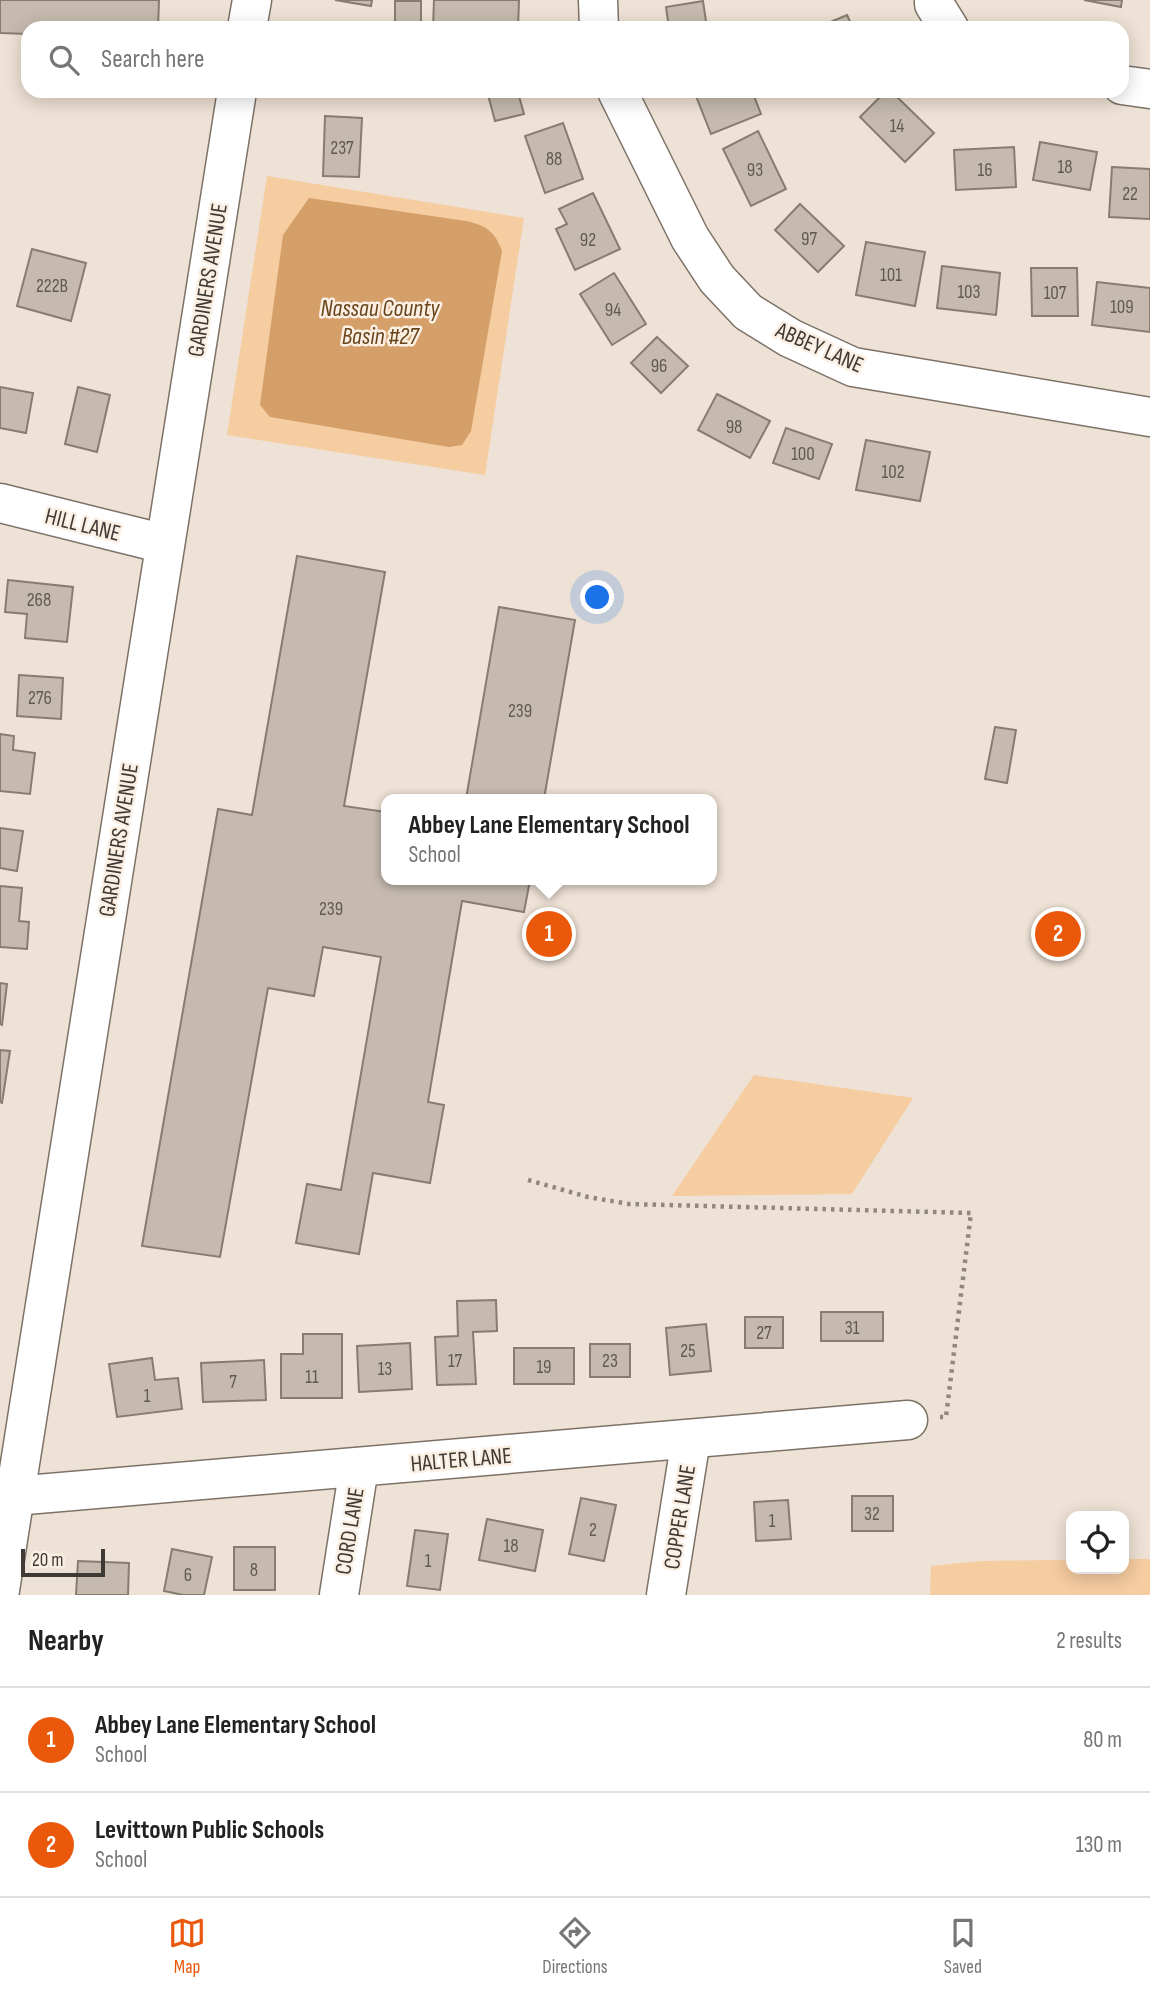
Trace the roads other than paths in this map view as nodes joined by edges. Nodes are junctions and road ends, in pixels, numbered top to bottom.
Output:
1 (252, 0) edge
2 (598, 0) edge
3 (934, 0) edge
4 (248, 21) edge
5 (599, 21) edge
6 (944, 21) edge
7 (1129, 86) edge
8 (1150, 89) edge
9 (236, 98) edge
10 (621, 98) edge
11 (1150, 417) edge
12 (0, 503) edge
13 (165, 544) junction
14 (908, 1420) road end
15 (691, 1439) junction
16 (359, 1467) junction
17 (15, 1496) junction
18 (0, 1590) edge
19 (339, 1595) edge
20 (666, 1595) edge

1 - 4 street
2 - 5 street
3 - 6 street
7 - 8 street
9 - 13 street, GARDINERS AVENUE
10 - 11 street, ABBEY LANE
12 - 13 street, HILL LANE
13 - 17 street, GARDINERS AVENUE
14 - 15 street, HALTER LANE
15 - 16 street, HALTER LANE
15 - 20 street, COPPER LANE
16 - 17 street, HALTER LANE
16 - 19 street, CORD LANE
17 - 18 street, GARDINERS AVENUE

